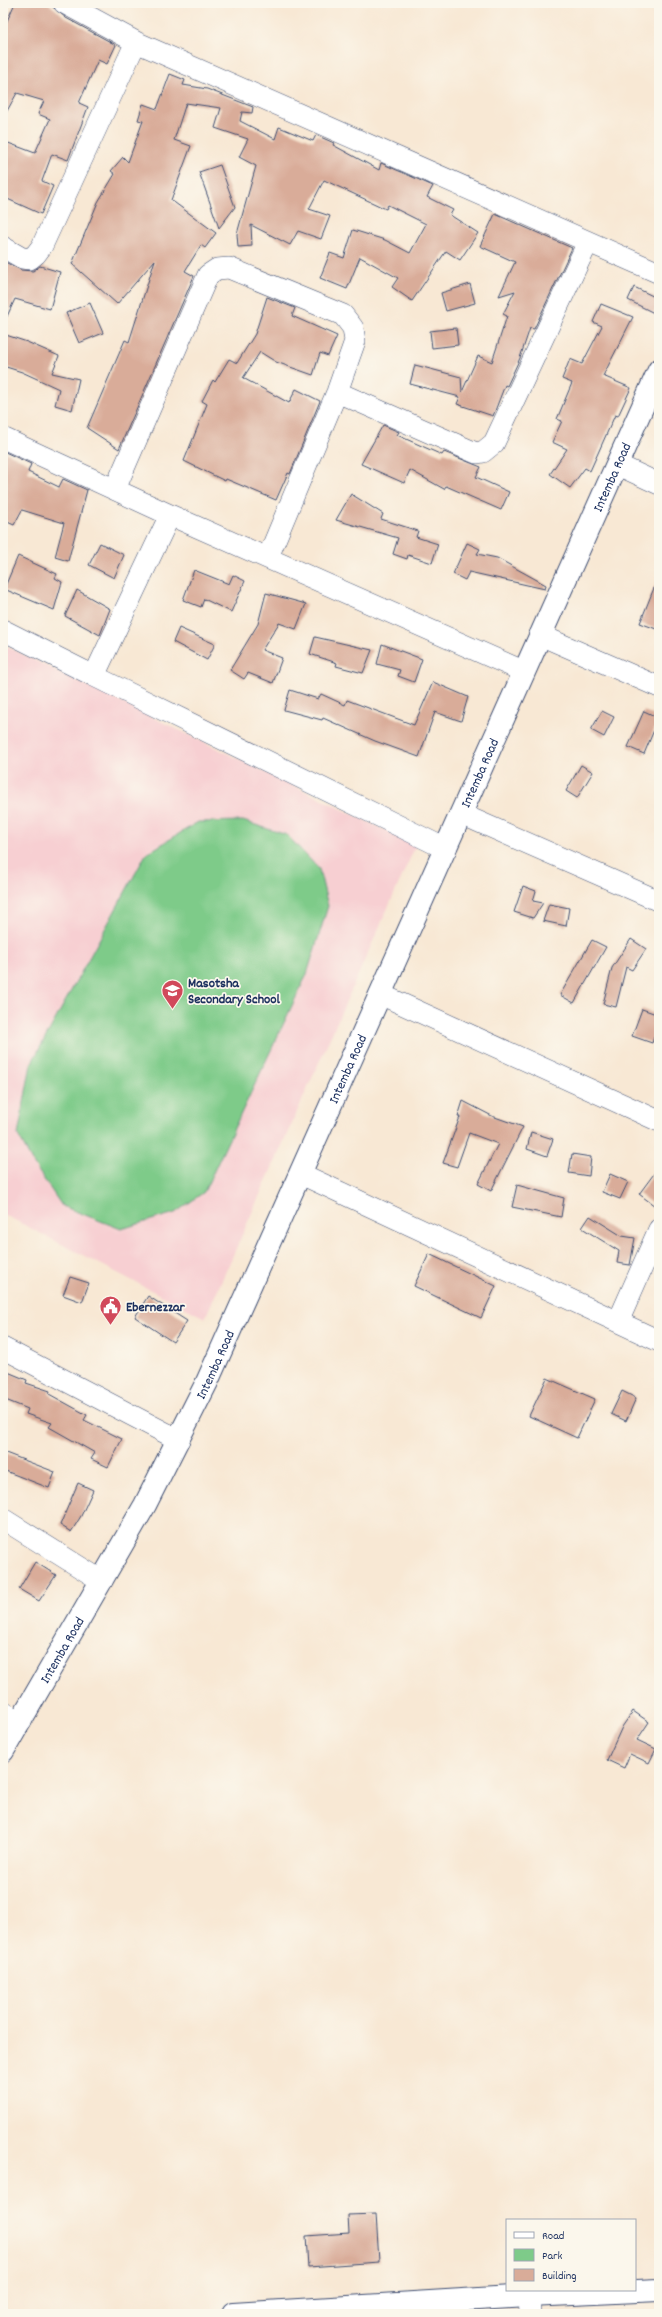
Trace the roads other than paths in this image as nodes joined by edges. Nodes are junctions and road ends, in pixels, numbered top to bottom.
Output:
1 (64, 3) edge
2 (136, 42) junction
3 (588, 242) junction
4 (3, 247) edge
5 (659, 273) edge
6 (659, 370) edge
7 (337, 392) junction
8 (3, 438) edge
9 (618, 465) junction
10 (659, 484) edge
11 (115, 489) junction
12 (170, 515) junction
13 (268, 557) junction
14 (3, 630) edge
15 (540, 635) junction
16 (523, 671) junction
17 (94, 676) junction
18 (659, 687) edge
19 (461, 814) junction
20 (446, 849) junction
21 (659, 902) edge
22 (380, 994) junction
23 (659, 1121) edge
24 (300, 1174) junction
25 (659, 1230) edge
26 (618, 1322) junction
27 (659, 1342) edge
28 (3, 1348) edge
29 (179, 1440) junction
30 (3, 1519) edge
31 (102, 1581) junction
32 (12, 1717) edge
33 (3, 1751) edge
34 (659, 2290) edge
35 (529, 2305) edge
36 (234, 2314) edge

1 - 2 street
2 - 3 street
2 - 4 street
3 - 5 street
3 - 7 street
6 - 9 street, Intemba Road
7 - 11 street
7 - 13 street
8 - 11 street
9 - 10 street
9 - 15 street, Intemba Road
11 - 12 street
12 - 13 street
12 - 17 street
13 - 16 street
14 - 17 street
15 - 16 street, Intemba Road
15 - 18 street
16 - 19 street, Intemba Road
17 - 20 street
19 - 20 street, Intemba Road
19 - 21 street
20 - 22 street, Intemba Road
22 - 23 street
22 - 24 street, Intemba Road
24 - 26 street
24 - 29 street, Intemba Road
25 - 26 street
26 - 27 street
28 - 29 street
29 - 31 street, Intemba Road
30 - 31 street
31 - 32 street, Intemba Road
32 - 33 street, Intemba Road
34 - 35 street
35 - 36 street

